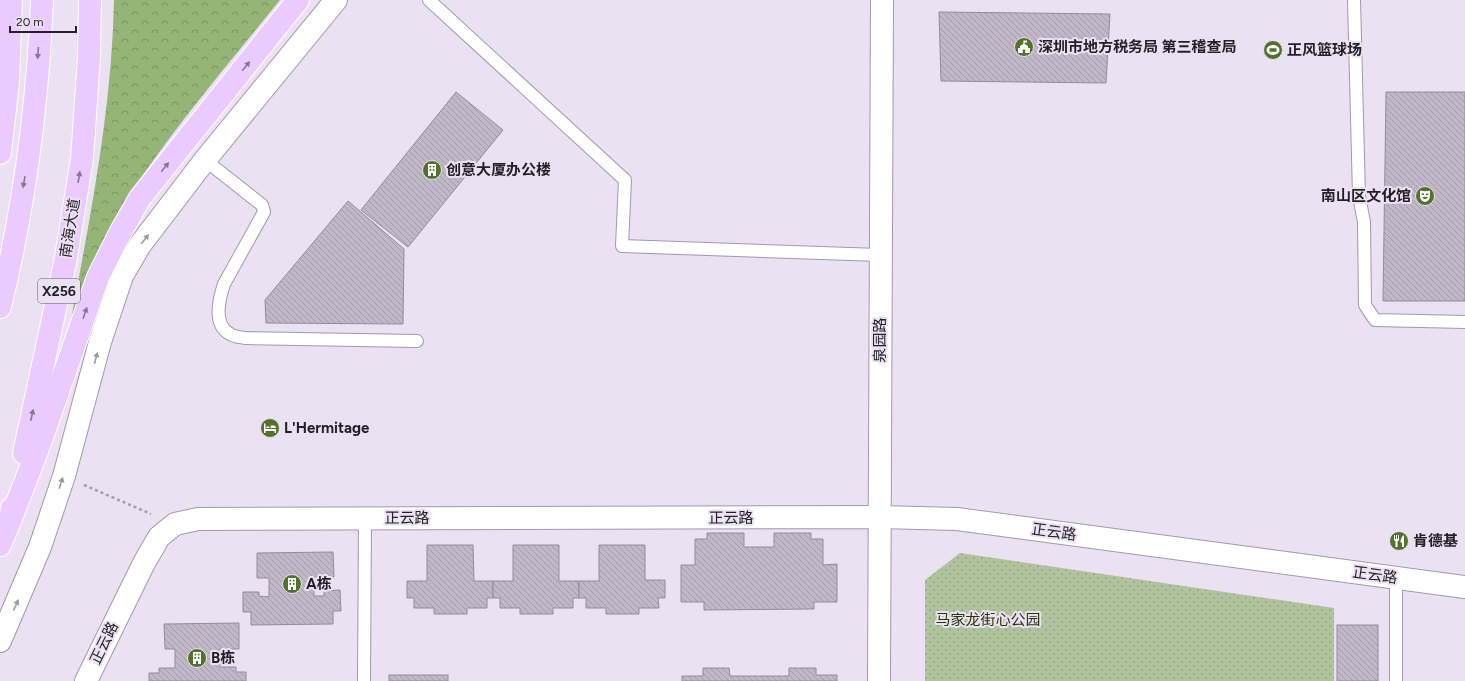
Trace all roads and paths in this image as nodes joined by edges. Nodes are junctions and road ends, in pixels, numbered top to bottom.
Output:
1 (11, 0) edge
2 (42, 0) edge
3 (90, 0) edge
4 (298, 0) edge
5 (336, 0) edge
6 (429, 0) edge
7 (882, 0) edge
8 (1354, 0) edge
9 (0, 153) edge
10 (206, 160) junction
11 (880, 255) junction
12 (0, 307) edge
13 (1465, 322) edge
14 (417, 341) dead end
15 (64, 476) junction
16 (880, 517) junction
17 (365, 518) junction
18 (10, 521) junction
19 (175, 524) junction
20 (0, 545) edge
21 (1396, 578) junction
22 (1465, 588) edge
23 (0, 641) edge
24 (86, 681) edge
25 (364, 681) edge
26 (879, 681) edge
27 (1396, 681) edge

1 - 9 main road
2 -> 12 main road
18 -> 3 main road, 南海大道 / X256
18 -> 4 main road
5 - 10 street
6 - 11 lane
7 - 11 street, 泉园路
8 - 13 lane
10 - 14 lane
15 -> 10 street
11 - 16 street, 泉园路
15 - 19 path
23 -> 15 street
16 - 17 street, 正云路
16 - 21 street, 正云路
16 - 26 street, 泉园路
17 - 19 street, 正云路
17 - 25 lane
18 - 20 main road, 南海大道 / X256
19 - 24 street, 正云路
21 - 22 street, 正云路
21 - 27 lane

